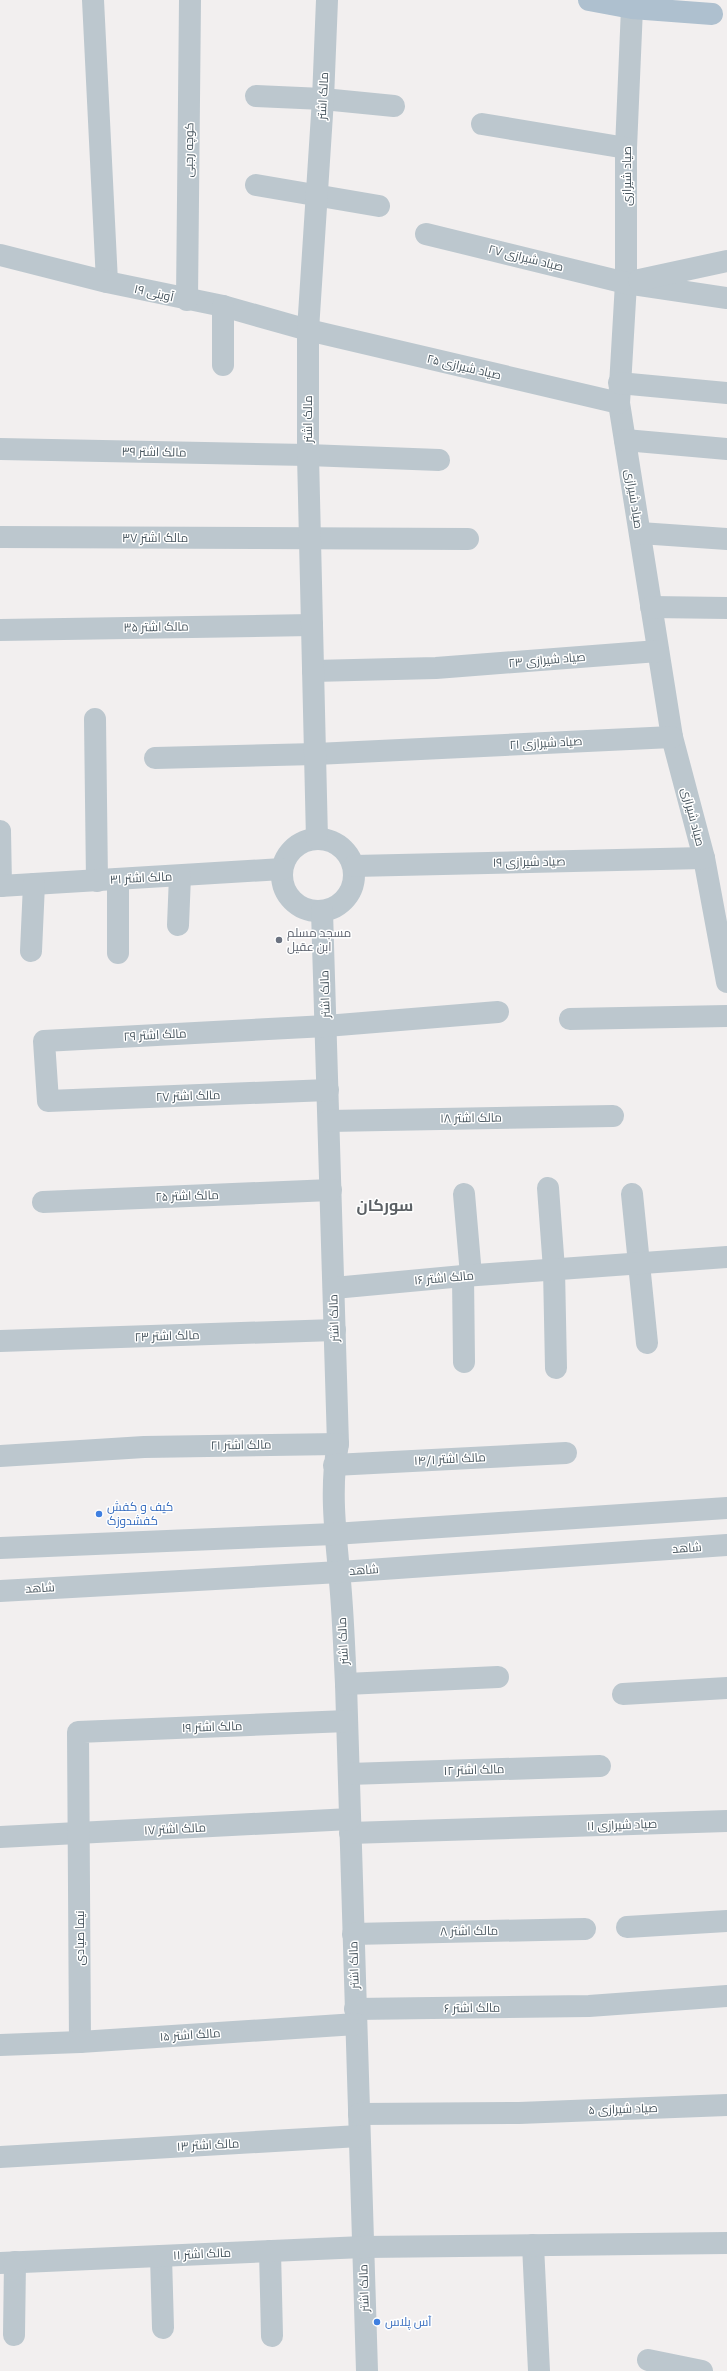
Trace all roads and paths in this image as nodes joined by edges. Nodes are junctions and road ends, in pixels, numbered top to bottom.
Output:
1 (93, 0) edge
2 (190, 0) edge
3 (327, 0) edge
4 (589, 0) edge
5 (683, 0) edge
6 (632, 8) junction
7 (720, 16) edge
8 (256, 96) dead end
9 (323, 99) junction
10 (394, 106) dead end
11 (482, 124) dead end
12 (626, 148) junction
13 (256, 185) dead end
14 (317, 196) junction
15 (379, 206) dead end
16 (426, 234) dead end
17 (0, 255) edge
18 (727, 261) edge
19 (107, 282) junction
20 (626, 282) junction
21 (727, 298) edge
22 (187, 300) junction
23 (223, 306) junction
24 (308, 330) junction
25 (223, 365) dead end
26 (619, 393) junction
27 (727, 393) edge
28 (625, 440) junction
29 (0, 449) edge
30 (727, 449) edge
31 (308, 455) junction
32 (440, 460) dead end
33 (640, 533) junction
34 (0, 537) edge
35 (310, 539) junction
36 (468, 539) dead end
37 (727, 539) edge
38 (651, 607) junction
39 (727, 608) edge
40 (312, 625) junction
41 (0, 630) edge
42 (658, 651) junction
43 (314, 671) junction
44 (94, 719) dead end
45 (672, 737) junction
46 (316, 754) junction
47 (155, 758) dead end
48 (0, 831) edge
49 (317, 839) junction
50 (704, 858) junction
51 (354, 866) junction
52 (282, 869) junction
53 (180, 876) junction
54 (108, 880) junction
55 (34, 884) junction
56 (1, 886) edge
57 (719, 898) edge
58 (322, 911) junction
59 (178, 925) dead end
60 (31, 951) dead end
61 (118, 953) dead end
62 (727, 982) edge
63 (498, 1012) dead end
64 (727, 1016) edge
65 (570, 1019) dead end
66 (326, 1026) junction
67 (328, 1090) junction
68 (48, 1101) joint
69 (613, 1116) dead end
70 (329, 1121) junction
71 (548, 1188) dead end
72 (331, 1190) junction
73 (464, 1194) dead end
74 (632, 1194) dead end
75 (43, 1202) dead end
76 (727, 1257) edge
77 (638, 1263) junction
78 (554, 1269) junction
79 (467, 1275) junction
80 (334, 1288) junction
81 (335, 1330) junction
82 (0, 1341) edge
83 (647, 1343) dead end
84 (464, 1362) dead end
85 (556, 1368) dead end
86 (338, 1444) junction
87 (566, 1453) dead end
88 (0, 1456) edge
89 (334, 1465) junction
90 (727, 1508) edge
91 (334, 1534) junction
92 (727, 1545) edge
93 (0, 1548) edge
94 (340, 1572) junction
95 (0, 1590) edge
96 (498, 1677) dead end
97 (346, 1684) junction
98 (727, 1688) edge
99 (623, 1694) dead end
100 (347, 1721) junction
101 (78, 1732) joint
102 (600, 1766) dead end
103 (348, 1774) junction
104 (727, 1821) edge
105 (350, 1826) junction
106 (80, 1834) junction
107 (0, 1836) edge
108 (727, 1921) edge
109 (627, 1927) dead end
110 (585, 1929) dead end
111 (353, 1934) junction
112 (727, 1996) edge
113 (356, 2016) junction
114 (80, 2042) junction
115 (0, 2045) edge
116 (727, 2106) edge
117 (359, 2114) junction
118 (359, 2136) junction
119 (0, 2158) edge
120 (727, 2243) edge
121 (533, 2245) junction
122 (363, 2247) junction
123 (270, 2251) junction
124 (161, 2256) junction
125 (7, 2263) edge
126 (163, 2328) dead end
127 (14, 2335) dead end
128 (272, 2336) dead end
129 (648, 2360) dead end
130 (366, 2371) edge
131 (539, 2371) edge
132 (702, 2371) edge

1 - 19 street
2 - 22 street, کوچه رجبی
3 - 9 street, مالک اشتر
4 - 6 main road
5 - 7 main road
6 - 7 main road
6 - 12 street, صیاد شیرازی
8 - 9 street
9 - 10 street
9 - 14 street, مالک اشتر
11 - 12 street
12 - 20 street, صیاد شیرازی
13 - 14 street
14 - 15 street
14 - 24 street, مالک اشتر
16 - 20 street, صیاد شیرازی ۲۷
17 - 19 street, آوینی ۱۹
18 - 20 street
19 - 22 street, آوینی ۱۹
20 - 21 street, صیاد شیرازی ۲۷
20 - 26 street, صیاد شیرازی
22 - 23 street, آوینی ۱۹
23 - 24 street, آوینی ۱۹
23 - 25 street
24 - 26 street, صیاد شیرازی ۲۵
24 - 31 street, مالک اشتر
26 - 27 street, صیاد شیرازی ۲۵
26 - 28 street, صیاد شیرازی
28 - 30 street
28 - 33 street, صیاد شیرازی
29 - 31 street, مالک اشتر ۳۹
31 - 32 street, مالک اشتر ۳۹
31 - 35 street, مالک اشتر
33 - 37 street
33 - 38 street, صیاد شیرازی
34 - 35 street, مالک اشتر ۳۷
35 - 36 street, مالک اشتر ۳۷
35 - 40 street, مالک اشتر
38 - 39 street
38 - 42 street, صیاد شیرازی
40 - 41 street, مالک اشتر ۳۵
40 - 43 street, مالک اشتر
42 - 43 street, صیاد شیرازی ۲۳
42 - 45 street, صیاد شیرازی
43 - 46 street, مالک اشتر
44 - 54 street
45 - 46 street, صیاد شیرازی ۲۱
45 - 50 street, صیاد شیرازی
46 - 47 street, صیاد شیرازی ۲۱
46 - 49 street, مالک اشتر
48 - 56 street
49 - 51 street
49 - 52 street
50 - 51 street, صیاد شیرازی ۱۹
50 - 57 street, صیاد شیرازی
51 - 58 street
52 - 53 street, مالک اشتر ۳۱
52 - 58 street
53 - 54 street, مالک اشتر ۳۱
53 - 59 street
54 - 55 street, مالک اشتر ۳۱
54 - 61 street
55 - 56 street, مالک اشتر ۳۱
55 - 60 street
57 - 62 street, صیاد شیرازی
58 - 66 street, مالک اشتر
63 - 66 street
64 - 65 street
66 - 67 street, مالک اشتر
66 - 68 street, مالک اشتر ۲۹
67 - 68 street, مالک اشتر ۲۷
67 - 70 street, مالک اشتر
69 - 70 street, مالک اشتر ۱۸
70 - 72 street, مالک اشتر
71 - 78 street
72 - 75 street, مالک اشتر ۲۵
72 - 80 street, مالک اشتر
73 - 79 street
74 - 77 street
76 - 77 street, مالک اشتر ۱۶
77 - 78 street, مالک اشتر ۱۶
77 - 83 street
78 - 79 street, مالک اشتر ۱۶
78 - 85 street
79 - 80 street, مالک اشتر ۱۶
79 - 84 street
80 - 81 street, مالک اشتر
81 - 82 street, مالک اشتر ۲۳
81 - 86 street, مالک اشتر
86 - 88 street, مالک اشتر ۲۱
86 - 89 street, مالک اشتر
87 - 89 street, مالک اشتر ۱۴/۱
89 - 91 street, مالک اشتر
90 - 91 street
91 - 93 street
91 - 94 street, مالک اشتر
92 - 94 street, شاهد
94 - 95 street, شاهد
94 - 97 street, مالک اشتر
96 - 97 street
97 - 100 street, مالک اشتر
98 - 99 street
100 - 101 street, مالک اشتر ۱۹
100 - 103 street, مالک اشتر
101 - 106 street, نیما صیادی
102 - 103 street, مالک اشتر ۱۲
103 - 105 street, مالک اشتر
104 - 105 street, صیاد شیرازی ۱۱
105 - 106 street, مالک اشتر ۱۷
105 - 111 street, مالک اشتر
106 - 107 street, مالک اشتر ۱۷
106 - 114 street, نیما صیادی
108 - 109 street
110 - 111 street, مالک اشتر ۸
111 - 113 street, مالک اشتر
112 - 113 street, مالک اشتر ۶
113 - 114 street, مالک اشتر ۱۵
113 - 117 street, مالک اشتر
114 - 115 street, مالک اشتر ۱۵
116 - 117 street, صیاد شیرازی ۵
117 - 118 street, مالک اشتر
118 - 119 street, مالک اشتر ۱۳
118 - 122 street, مالک اشتر
120 - 121 street, مالک اشتر ۱۱
121 - 122 street, مالک اشتر ۱۱
121 - 131 street
122 - 123 street, مالک اشتر ۱۱
122 - 130 street, مالک اشتر
123 - 124 street, مالک اشتر ۱۱
123 - 128 street
124 - 125 street, مالک اشتر ۱۱
124 - 126 street
125 - 127 street
129 - 132 street

